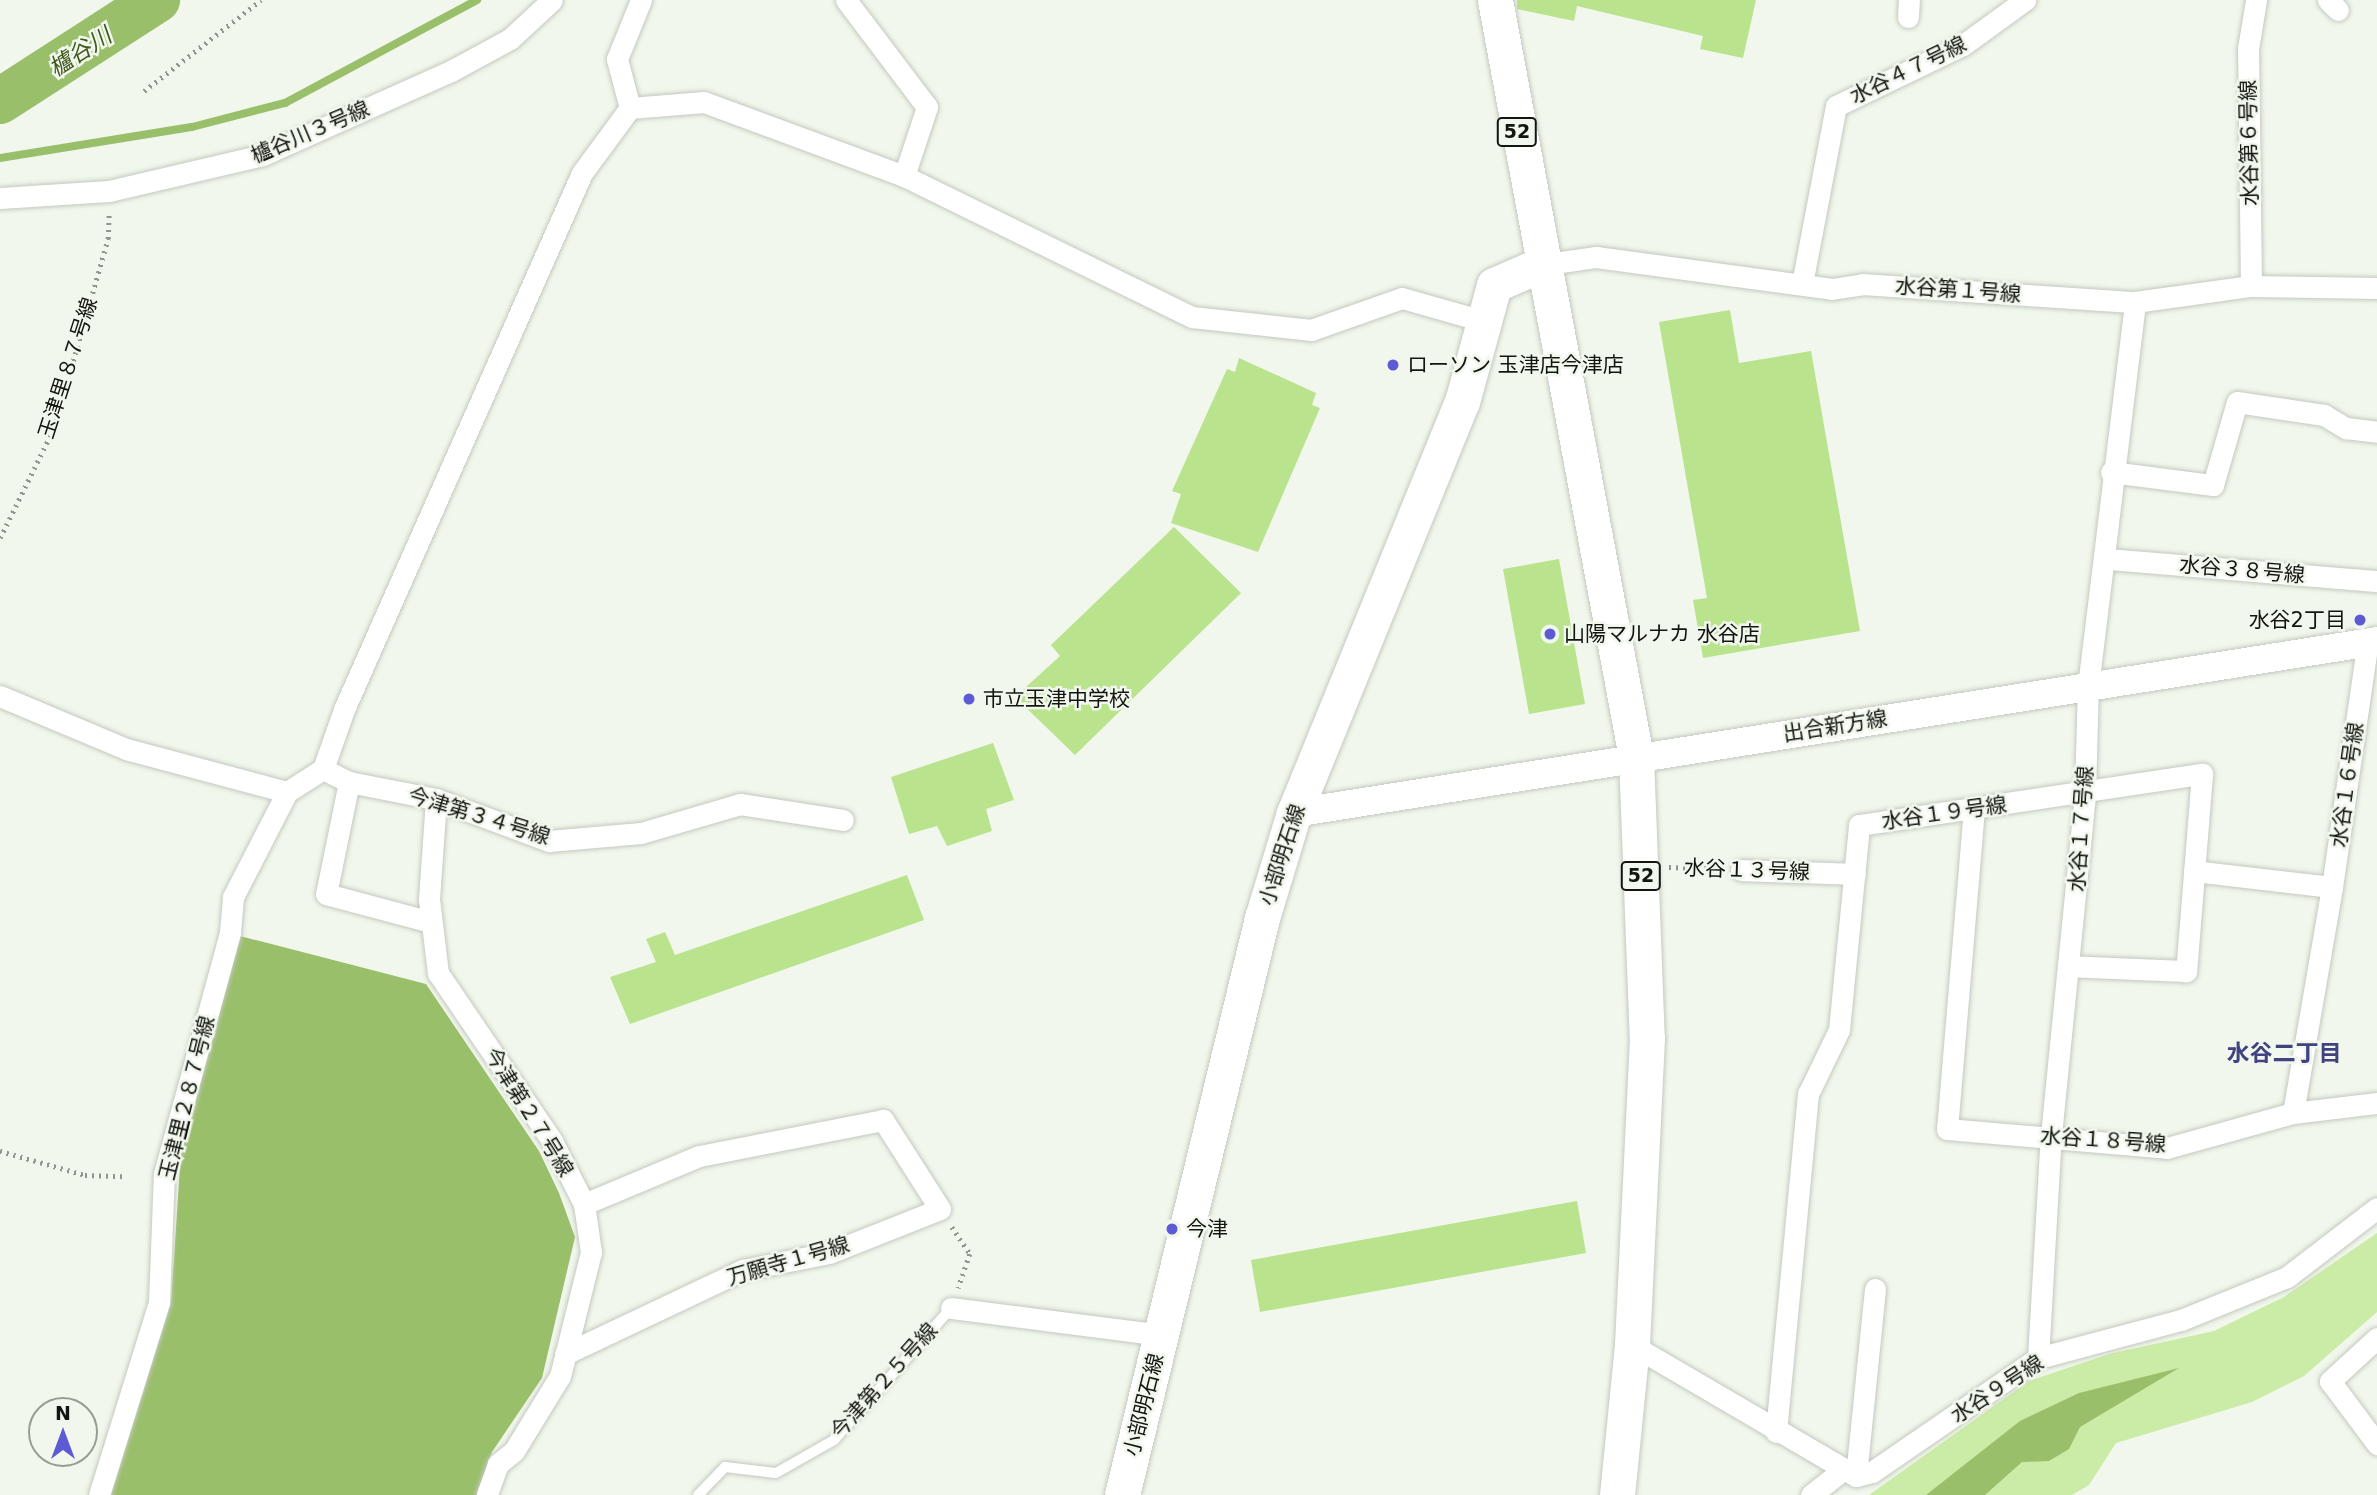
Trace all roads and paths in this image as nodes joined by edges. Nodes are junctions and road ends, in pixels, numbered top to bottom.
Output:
1 (261, 0) edge
2 (552, 0) edge
3 (641, 0) edge
4 (846, 0) edge
5 (1495, 0) edge
6 (2025, 0) edge
7 (2256, 0) edge
8 (144, 91) dead end
9 (630, 108) junction
10 (904, 176) junction
11 (109, 191) junction
12 (0, 198) edge
13 (1540, 265) junction
14 (1802, 284) junction
15 (2250, 286) junction
16 (2377, 288) edge
17 (2135, 302) junction
18 (1480, 320) junction
19 (2377, 432) edge
20 (2111, 472) junction
21 (0, 538) edge
22 (2108, 559) junction
23 (2377, 581) edge
24 (2373, 641) edge
25 (2088, 686) junction
26 (0, 696) edge
27 (1636, 757) junction
28 (323, 769) junction
29 (349, 782) junction
30 (287, 792) junction
31 (2085, 792) junction
32 (436, 799) junction
33 (1974, 808) junction
34 (1294, 813) junction
35 (843, 820) dead end
36 (1640, 866) junction
37 (1741, 870) joint
38 (2194, 872) junction
39 (1854, 874) junction
40 (2332, 887) junction
41 (431, 922) junction
42 (2069, 966) junction
43 (2377, 1102) edge
44 (2293, 1114) junction
45 (2051, 1135) junction
46 (0, 1151) edge
47 (122, 1177) dead end
48 (584, 1204) junction
49 (2377, 1208) edge
50 (940, 1209) junction
51 (1875, 1289) dead end
52 (951, 1308) junction
53 (1161, 1335) junction
54 (2377, 1338) edge
55 (1632, 1345) junction
56 (565, 1354) junction
57 (2038, 1358) junction
58 (1776, 1432) junction
59 (2377, 1444) edge
60 (1850, 1473) junction
61 (99, 1495) edge
62 (487, 1495) edge
63 (698, 1495) edge
64 (1122, 1495) edge
65 (1617, 1495) edge
66 (1811, 1495) edge

1 - 8 path
2 - 11 street, 櫨谷川３号線
3 - 9 street
4 - 10 street
5 - 13 main road, 52
6 - 14 street, 水谷４７号線
7 - 15 street, 水谷第６号線
9 - 10 street
9 - 28 street
10 - 18 street
11 - 12 street, 櫨谷川３号線
11 - 21 path, 玉津里８７号線
13 - 14 street, 水谷第１号線
13 - 18 main road, 小部明石線
13 - 27 main road, 52
14 - 17 street, 水谷第１号線
15 - 16 street, 水谷第１号線
15 - 17 street, 水谷第１号線
17 - 20 street, 水谷１７号線
18 - 34 main road, 小部明石線
19 - 20 street
20 - 22 street, 水谷１７号線
22 - 23 street, 水谷３８号線
22 - 25 street, 水谷１７号線
24 - 25 street, 出合新方線
24 - 40 street, 水谷１６号線
25 - 27 street, 出合新方線
25 - 31 street, 水谷１７号線
26 - 30 street
27 - 34 street, 出合新方線
27 - 36 main road, 52
28 - 29 street, 今津第３４号線
28 - 30 street
29 - 32 street, 今津第３４号線
29 - 41 street
30 - 61 street, 玉津里２８７号線
31 - 33 street, 水谷１９号線
31 - 38 street, 水谷１９号線
31 - 42 street, 水谷１７号線
32 - 35 street, 今津第３４号線
32 - 41 street, 今津第２７号線
33 - 39 street, 水谷１９号線
33 - 45 street, 水谷１８号線
34 - 53 main road, 小部明石線
36 - 37 path, 水谷１３号線
36 - 55 main road, 52
37 - 39 street, 水谷１３号線
38 - 40 street
38 - 42 street, 水谷１９号線
39 - 58 street, 水谷１９号線
40 - 44 street
41 - 48 street, 今津第２７号線
42 - 45 street, 水谷１７号線
43 - 44 street, 水谷１８号線
44 - 45 street, 水谷１８号線
45 - 57 street, 水谷１７号線
46 - 47 path
48 - 50 street
48 - 56 street, 今津第２７号線
49 - 57 street, 水谷９号線
50 - 52 path
50 - 56 street, 万願寺１号線
51 - 60 street
52 - 53 street, 今津第２５号線
52 - 63 lane, 今津第２５号線
53 - 64 main road, 小部明石線
54 - 59 street
55 - 58 street
55 - 65 main road, 52
56 - 62 street, 今津第２７号線
57 - 60 street, 水谷９号線
58 - 60 street
60 - 66 street, 水谷９号線

